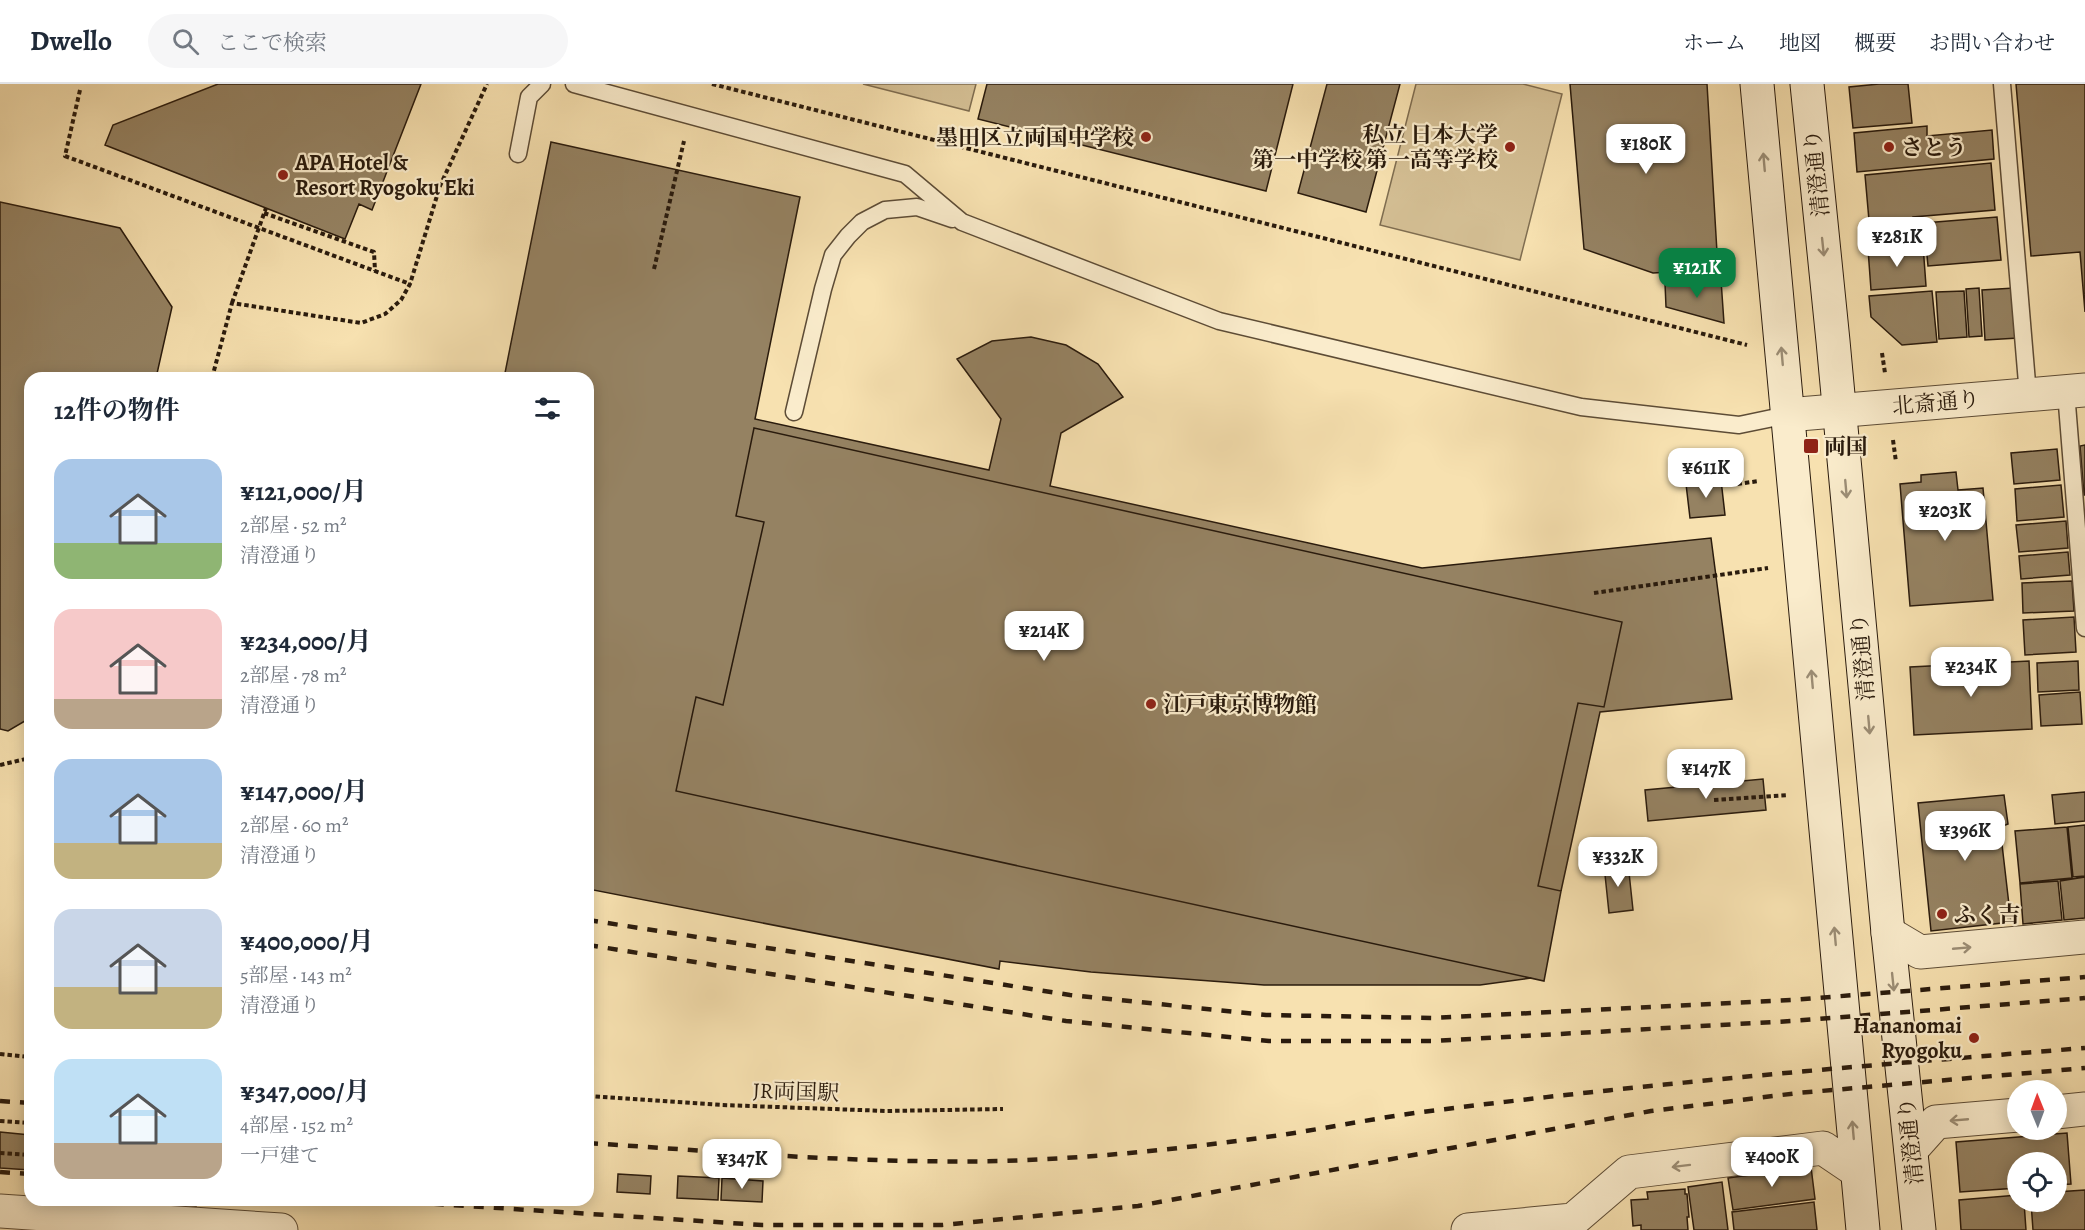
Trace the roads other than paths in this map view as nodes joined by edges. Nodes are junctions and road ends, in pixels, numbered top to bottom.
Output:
1 (542, 84) edge
2 (574, 84) edge
3 (1757, 84) edge
4 (1807, 84) edge
5 (2002, 84) edge
6 (518, 154) dead end
7 (962, 222) junction
8 (2076, 391) edge
9 (2028, 395) junction
10 (1839, 410) junction
11 (794, 412) dead end
12 (1787, 414) junction
13 (2085, 628) edge
14 (1888, 933) junction
15 (2085, 937) edge
16 (2085, 1109) edge
17 (2067, 1111) edge
18 (2007, 1116) edge
19 (1911, 1150) junction
20 (1857, 1171) junction
21 (0, 1211) edge
22 (67, 1223) edge
23 (281, 1230) edge
24 (1468, 1230) edge
25 (1863, 1230) edge
26 (1918, 1230) edge

1 - 6 lane
2 - 7 lane
12 -> 3 main road
4 -> 10 main road, 清澄通り
5 - 9 lane
7 - 11 lane
7 - 12 lane
8 - 9 main road, 北斎通り
8 - 13 lane
9 - 10 main road, 北斎通り
10 - 12 main road, 北斎通り
10 -> 14 main road, 清澄通り
20 -> 12 main road
14 -> 15 main road
14 -> 19 main road, 清澄通り
16 - 17 main road
18 -> 19 main road
19 - 26 main road, 清澄通り
20 -> 24 main road
20 - 25 main road
21 - 22 main road
22 - 23 main road

